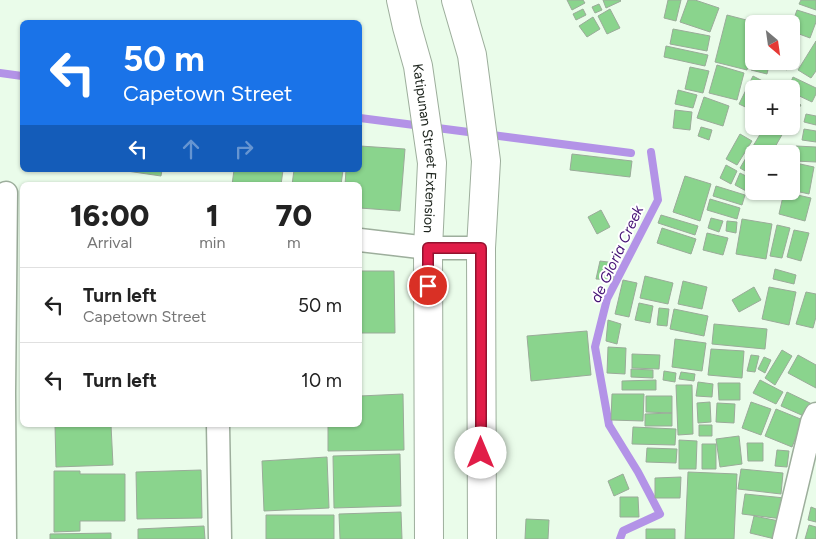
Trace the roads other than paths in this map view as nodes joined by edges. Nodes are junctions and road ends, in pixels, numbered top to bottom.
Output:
1 (401, 0) edge
2 (456, 0) edge
3 (10, 193) edge
4 (362, 240) edge
5 (428, 248) junction
6 (481, 248) junction
7 (2, 393) edge
8 (816, 414) edge
9 (218, 427) edge
10 (6, 539) edge
11 (220, 539) edge
12 (429, 539) edge
13 (482, 539) edge
14 (784, 539) edge

1 - 5 street, Katipunan Street Extension
2 - 6 street
3 - 7 street
4 - 5 street
5 - 6 street
5 - 12 street, Katipunan Street Extension
6 - 13 street
7 - 10 street
8 - 14 street
9 - 11 street

